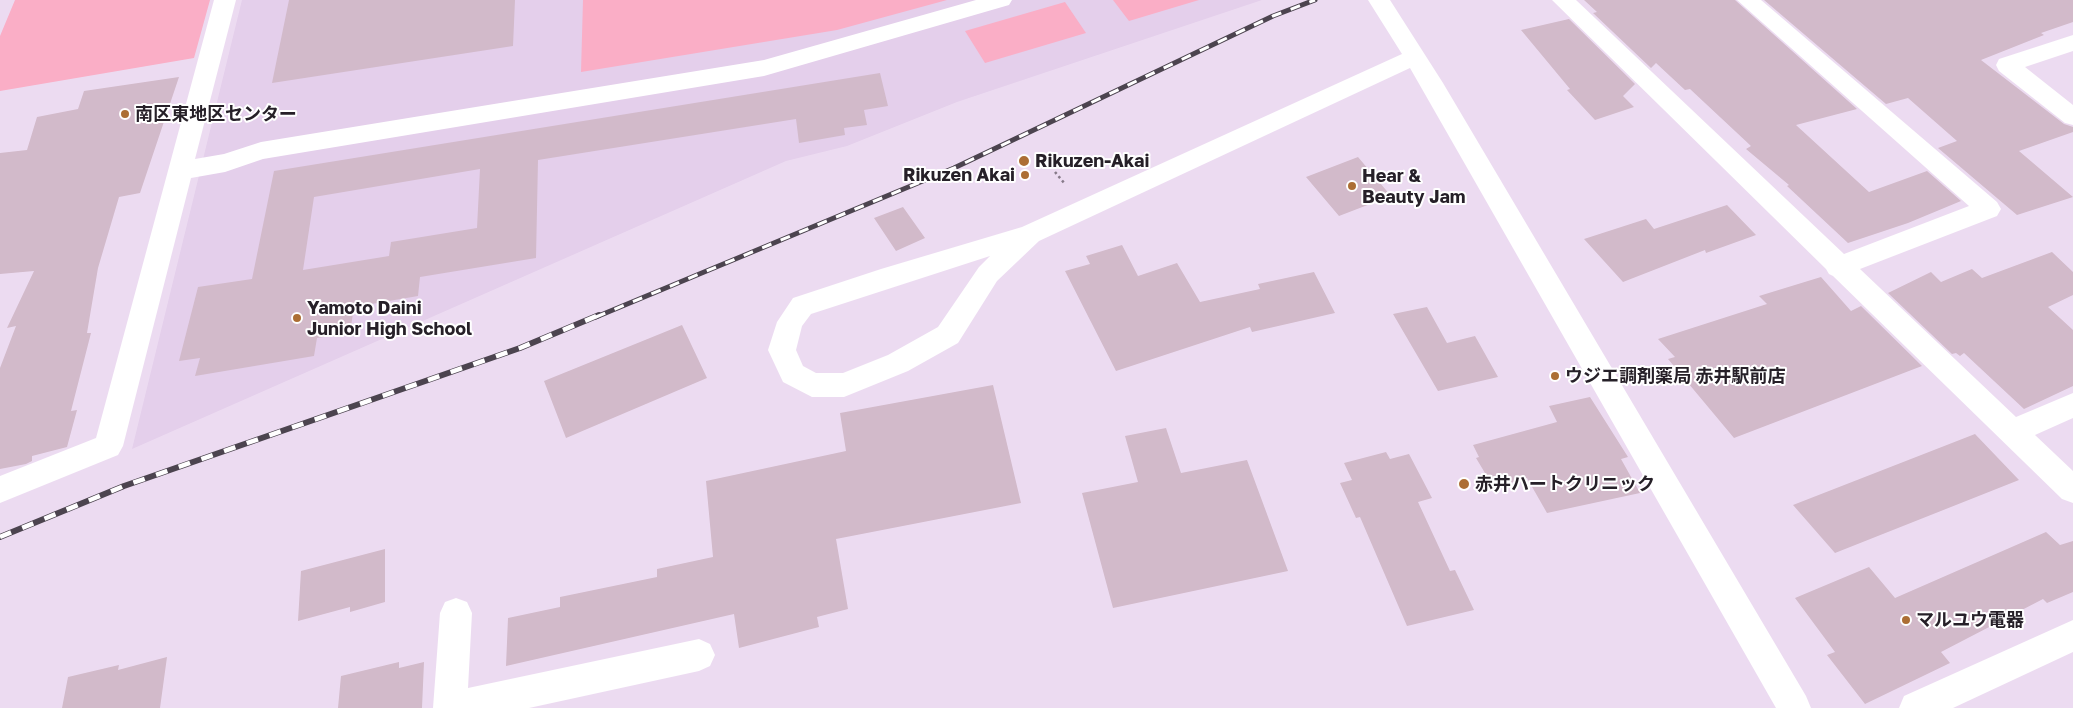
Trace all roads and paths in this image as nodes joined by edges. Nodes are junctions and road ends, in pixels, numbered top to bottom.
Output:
1 (225, 0) edge
2 (1001, 0) edge
3 (1379, 0) edge
4 (1563, 0) edge
5 (1748, 0) edge
6 (2073, 43) edge
7 (1416, 58) junction
8 (2073, 117) edge
9 (180, 171) junction
10 (1056, 172) dead end
11 (1065, 184) dead end
12 (1030, 234) junction
13 (1838, 267) junction
14 (2073, 405) edge
15 (2013, 431) junction
16 (0, 490) edge
17 (2073, 490) edge
18 (456, 613) dead end
19 (2073, 636) edge
20 (699, 655) dead end
21 (451, 708) edge
22 (1794, 708) edge
23 (1916, 708) edge

1 - 9 street
2 - 9 street
3 - 7 street
4 - 13 street
5 - 13 street
6 - 8 street
7 - 12 street
7 - 22 street
9 - 16 street
10 - 11 path
12 - 12 street
13 - 15 street
14 - 15 street
15 - 17 street
18 - 21 street
19 - 23 street
20 - 21 street

